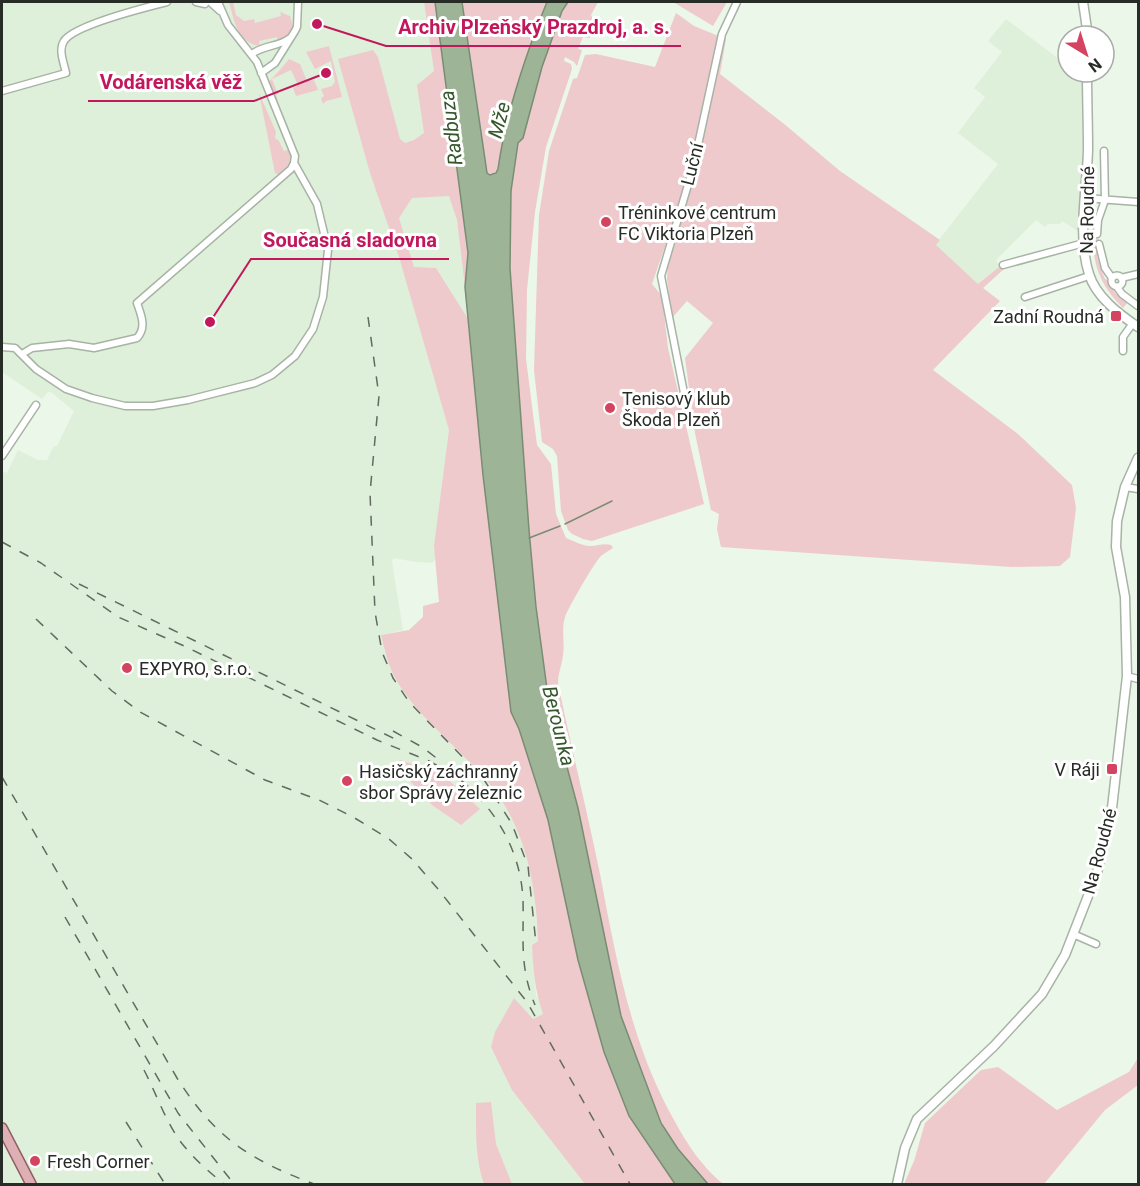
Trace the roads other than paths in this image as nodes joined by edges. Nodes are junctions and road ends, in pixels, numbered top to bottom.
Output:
1 (167, 2) edge
2 (196, 2) edge
3 (218, 2) edge
4 (298, 2) edge
5 (737, 2) edge
6 (1083, 2) edge
7 (208, 3) edge
8 (224, 16) junction
9 (1086, 24) edge
10 (292, 35) junction
11 (252, 54) junction
12 (261, 73) junction
13 (1088, 84) edge
14 (2, 91) edge
15 (1104, 151) dead end
16 (294, 163) junction
17 (1085, 198) junction
18 (1105, 200) junction
19 (1138, 202) edge
20 (1097, 234) dead end
21 (1084, 243) junction
22 (1099, 244) dead end
23 (1003, 265) dead end
24 (1138, 274) edge
25 (1089, 276) junction
26 (1112, 278) junction
27 (1121, 278) junction
28 (1117, 287) junction
29 (1025, 297) dead end
30 (1138, 306) edge
31 (1136, 325) edge
32 (2, 347) edge
33 (1123, 351) dead end
34 (22, 354) junction
35 (685, 399) dead end
36 (36, 405) dead end
37 (2, 456) edge
38 (1138, 458) edge
39 (1125, 487) junction
40 (1138, 489) edge
41 (1126, 676) junction
42 (1138, 679) edge
43 (1073, 934) junction
44 (1096, 944) dead end
45 (2, 1128) edge
46 (31, 1185) edge
47 (897, 1185) edge

1 - 14 street
2 - 7 street
3 - 8 street
4 - 10 street
5 - 35 street, Luční
6 - 9 street
7 - 8 street
8 - 11 street
10 - 11 street
10 - 12 street
11 - 12 street
12 - 16 street
13 - 17 street, Na Roudné
15 - 18 street
16 - 34 street
16 - 34 street
17 - 18 street
17 - 21 street, Na Roudné
18 - 19 street
18 - 20 street
21 - 23 street
21 - 25 street, Na Roudné
22 - 26 street, Na Roudné
24 - 27 street
25 - 29 street
25 - 31 street, Na Roudné
26 - 27 street
26 - 28 street, Na Roudné
27 - 28 street
28 - 30 street, Na Roudné
31 - 33 street
32 - 34 street
36 - 37 street
38 - 39 street, Na Roudné
39 - 40 street
39 - 41 street, Na Roudné
41 - 42 street
41 - 43 street, Na Roudné
43 - 44 street
43 - 47 street, Na Roudné
45 - 46 main road

